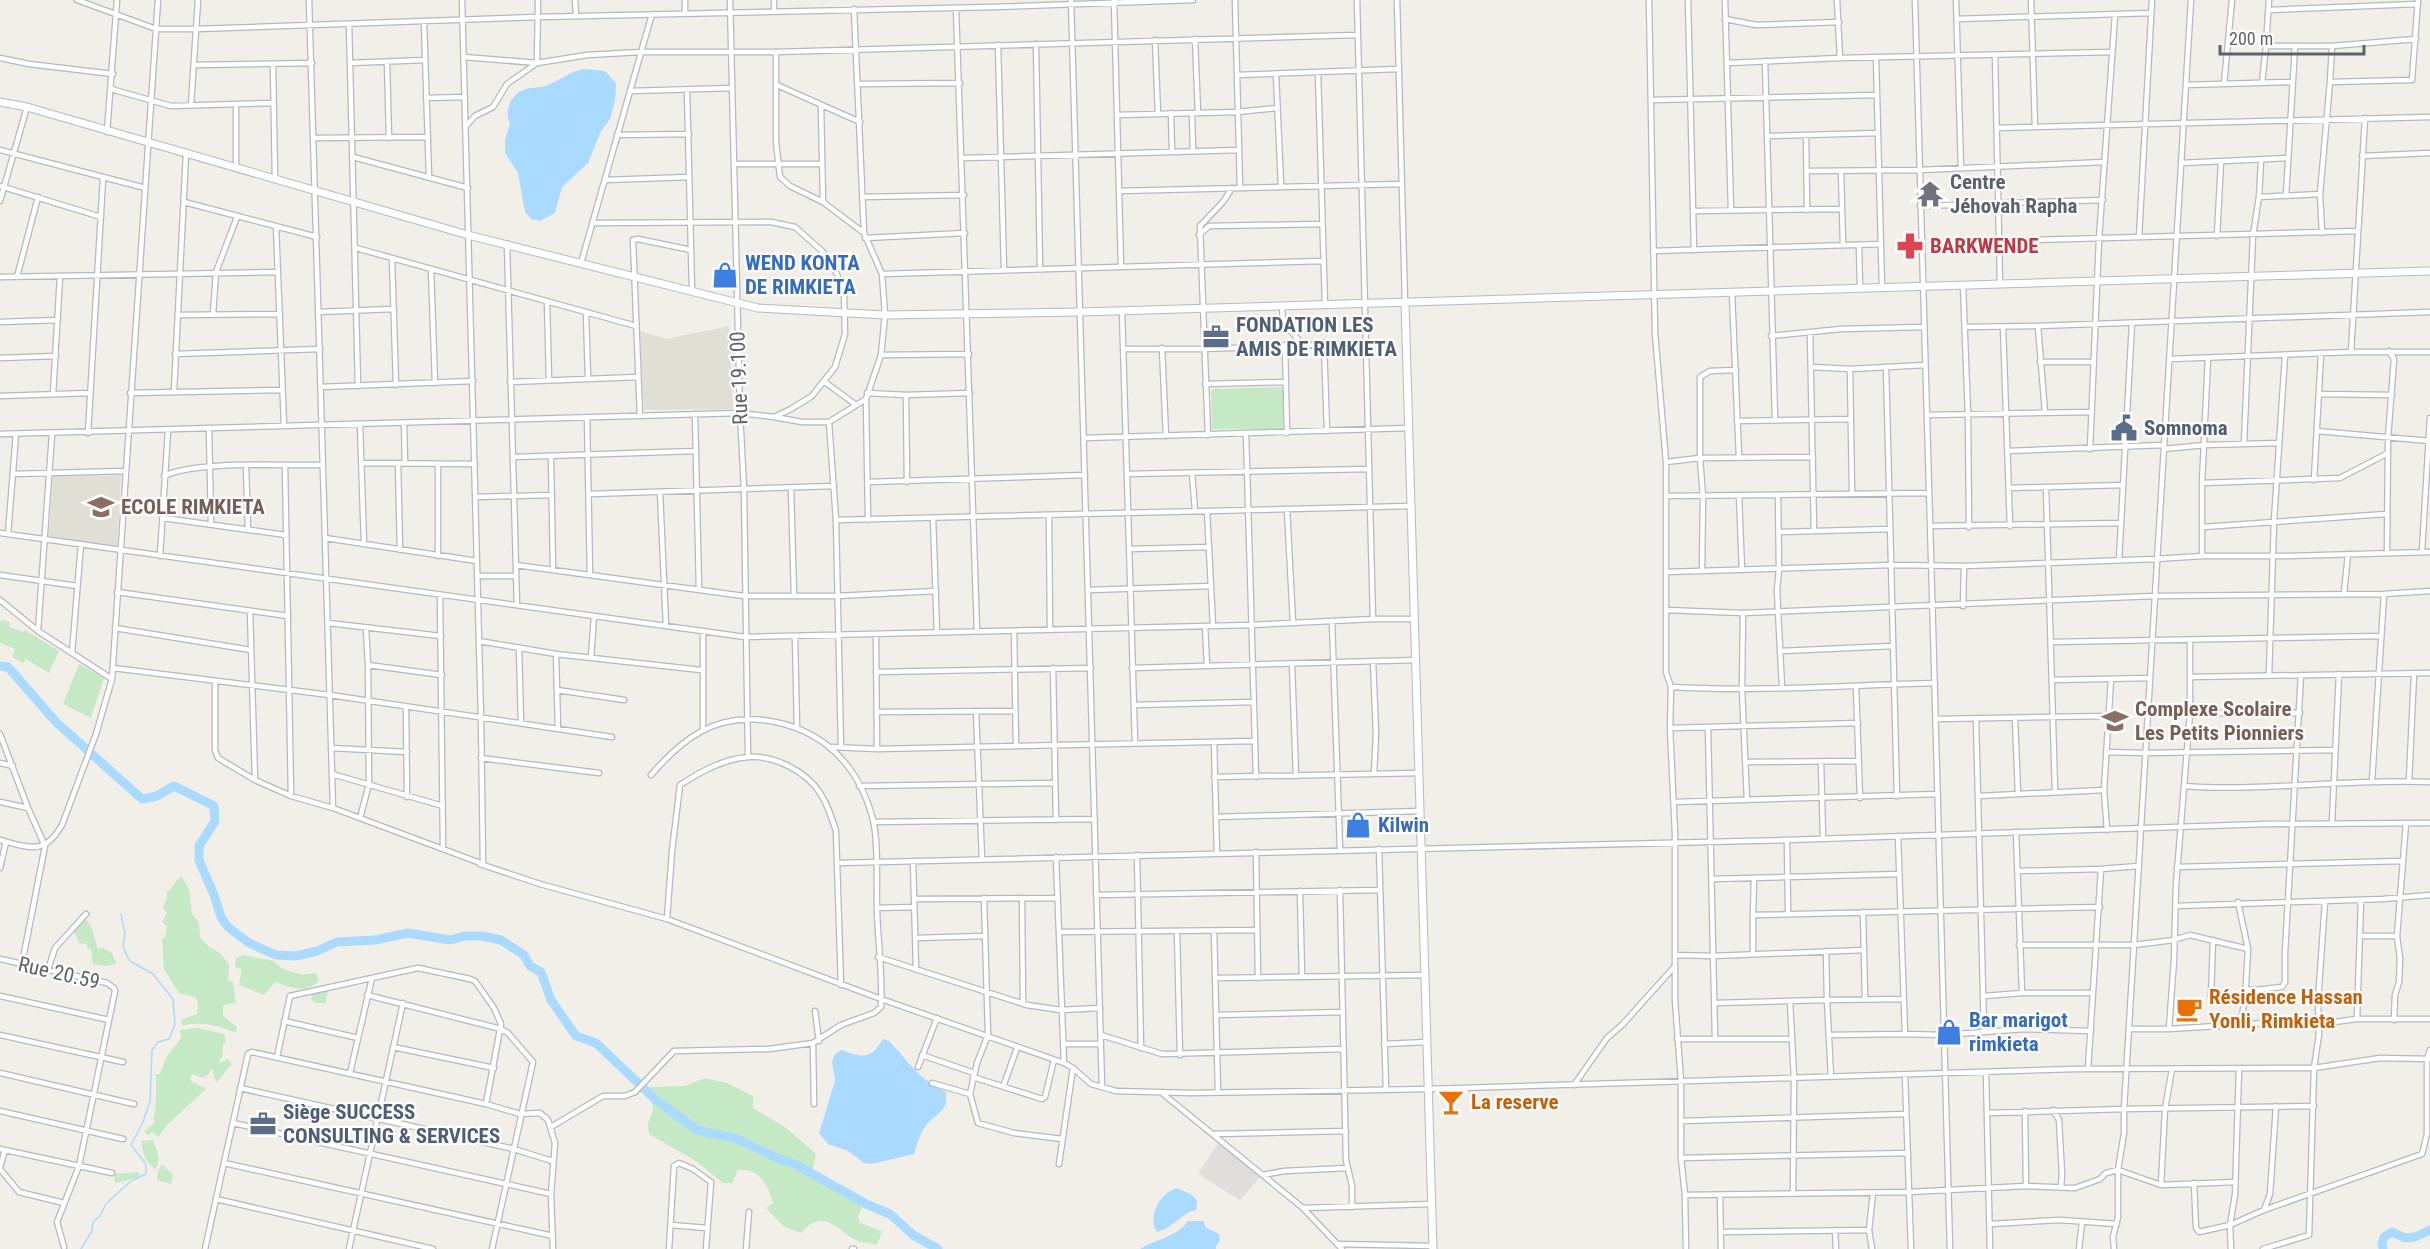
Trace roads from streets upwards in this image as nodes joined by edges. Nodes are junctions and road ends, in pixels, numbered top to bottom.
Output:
1 (77, 0) edge
2 (117, 0) edge
3 (158, 0) edge
4 (198, 0) edge
5 (309, 0) edge
6 (462, 0) edge
7 (538, 0) edge
8 (575, 0) edge
9 (685, 0) edge
10 (730, 0) edge
11 (774, 0) edge
12 (1193, 0) edge
13 (1235, 0) edge
14 (1357, 0) edge
15 (1397, 0) edge
16 (1649, 0) edge
17 (1688, 0) edge
18 (1725, 0) edge
19 (1838, 0) edge
20 (1915, 0) edge
21 (1956, 0) edge
22 (2031, 0) edge
23 (2152, 0) edge
24 (2191, 0) edge
25 (2232, 0) edge
26 (2269, 0) edge
27 (1071, 1) edge
28 (1114, 1) edge
29 (1034, 2) edge
30 (2418, 2) edge
31 (956, 8) junction
32 (854, 9) junction
33 (2269, 10) junction
34 (774, 11) junction
35 (730, 12) junction
36 (685, 13) junction
37 (2151, 13) junction
38 (116, 14) junction
39 (652, 14) junction
40 (2115, 15) junction
41 (576, 16) junction
42 (2031, 16) junction
43 (539, 17) junction
44 (1725, 19) junction
45 (1956, 19) junction
46 (462, 20) junction
47 (424, 22) junction
48 (1839, 22) junction
49 (310, 24) junction
50 (349, 24) junction
51 (156, 29) junction
52 (196, 29) junction
53 (1357, 34) junction
54 (1235, 38) junction
55 (1195, 39) junction
56 (2416, 39) junction
57 (1155, 40) junction
58 (1115, 41) junction
59 (1072, 42) junction
60 (1036, 44) junction
61 (959, 45) junction
62 (998, 45) junction
63 (2266, 46) junction
64 (2295, 46) junction
65 (2332, 46) junction
66 (856, 49) junction
67 (732, 51) junction
68 (776, 51) junction
69 (641, 52) junction
70 (2112, 52) junction
71 (2034, 53) junction
72 (1995, 55) junction
73 (1917, 56) junction
74 (1957, 56) junction
75 (464, 57) junction
76 (1876, 57) junction
77 (0, 58) edge
78 (1840, 58) junction
79 (425, 60) junction
80 (1765, 61) junction
81 (387, 62) junction
82 (312, 63) junction
83 (350, 63) junction
84 (537, 63) junction
85 (1728, 63) junction
86 (273, 64) junction
87 (194, 65) junction
88 (1398, 69) junction
89 (1359, 72) junction
90 (1318, 73) junction
91 (112, 74) junction
92 (1276, 74) junction
93 (1237, 75) junction
94 (960, 82) junction
95 (2292, 82) junction
96 (2331, 82) junction
97 (2262, 83) junction
98 (859, 84) junction
99 (2224, 84) junction
100 (777, 85) junction
101 (2186, 85) junction
102 (732, 88) junction
103 (111, 89) junction
104 (687, 90) junction
105 (630, 91) junction
106 (1877, 95) junction
107 (465, 97) junction
108 (426, 98) junction
109 (1729, 98) junction
110 (1766, 98) junction
111 (1692, 99) junction
112 (1652, 100) junction
113 (0, 102) edge
114 (152, 102) junction
115 (273, 103) junction
116 (236, 104) junction
117 (191, 105) junction
118 (821, 106) junction
119 (27, 107) junction
120 (1277, 108) junction
121 (1238, 112) junction
122 (1195, 113) junction
123 (1117, 114) junction
124 (1158, 114) junction
125 (1171, 114) junction
126 (2430, 117) edge
127 (2365, 118) junction
128 (2327, 119) junction
129 (2289, 120) junction
130 (860, 122) junction
131 (2183, 124) junction
132 (2145, 125) junction
133 (2108, 126) junction
134 (466, 127) junction
135 (2035, 127) junction
136 (1997, 128) junction
137 (107, 132) junction
138 (1878, 133) junction
139 (689, 134) junction
140 (618, 135) junction
141 (1806, 135) junction
142 (1767, 136) junction
143 (427, 137) junction
144 (314, 138) junction
145 (388, 138) junction
146 (352, 139) junction
147 (149, 144) junction
148 (0, 150) edge
149 (1239, 150) junction
150 (1193, 151) junction
151 (1172, 152) junction
152 (14, 153) junction
153 (2430, 153) edge
154 (186, 154) junction
155 (1118, 154) junction
156 (1076, 155) junction
157 (1037, 156) junction
158 (2362, 156) junction
159 (353, 157) junction
160 (1001, 157) junction
161 (963, 158) junction
162 (2288, 158) junction
163 (2261, 160) junction
164 (777, 162) junction
165 (2105, 162) junction
166 (2221, 162) junction
167 (2181, 163) junction
168 (734, 164) junction
169 (822, 164) junction
170 (1997, 167) junction
171 (236, 168) junction
172 (1961, 168) junction
173 (1879, 170) junction
174 (1920, 170) junction
175 (1807, 171) junction
176 (1841, 171) junction
177 (429, 177) junction
178 (689, 177) junction
179 (103, 178) junction
180 (275, 180) junction
181 (605, 180) junction
182 (1401, 184) junction
183 (1320, 185) junction
184 (1360, 185) junction
185 (1281, 186) junction
186 (2, 187) edge
187 (145, 188) junction
188 (468, 188) junction
189 (1232, 188) junction
190 (1240, 188) junction
191 (1119, 191) junction
192 (316, 192) junction
193 (2320, 194) junction
194 (964, 195) junction
195 (2286, 196) junction
196 (38, 197) junction
197 (863, 197) junction
198 (2259, 197) junction
199 (2103, 200) junction
200 (0, 201) edge
201 (184, 202) junction
202 (354, 202) junction
203 (823, 202) junction
204 (1998, 203) junction
205 (1920, 206) junction
206 (1842, 209) junction
207 (1731, 210) junction
208 (1807, 210) junction
209 (1694, 211) junction
210 (1768, 211) junction
211 (237, 217) junction
212 (101, 218) junction
213 (735, 221) junction
214 (690, 222) junction
215 (593, 223) junction
216 (1321, 224) junction
217 (276, 226) junction
218 (2357, 231) junction
219 (2322, 232) junction
220 (965, 233) junction
221 (1199, 234) junction
222 (468, 235) junction
223 (865, 235) junction
224 (2253, 235) junction
225 (2176, 236) junction
226 (2217, 236) junction
227 (316, 237) junction
228 (2139, 237) junction
229 (2099, 238) junction
230 (2000, 242) junction
231 (507, 244) junction
232 (1881, 244) junction
233 (1843, 245) junction
234 (1859, 245) junction
235 (356, 248) junction
236 (1769, 249) junction
237 (691, 250) junction
238 (1694, 250) junction
239 (1653, 251) junction
240 (392, 259) junction
241 (1322, 261) junction
242 (581, 263) junction
243 (1201, 264) junction
244 (1121, 267) junction
245 (1040, 268) junction
246 (1079, 268) junction
247 (431, 269) junction
248 (1004, 270) junction
249 (966, 271) junction
250 (2430, 271) edge
251 (216, 272) junction
252 (278, 272) junction
253 (2356, 272) junction
254 (180, 273) junction
255 (139, 274) junction
256 (882, 274) junction
257 (97, 275) junction
258 (635, 275) junction
259 (2252, 275) junction
260 (16, 276) junction
261 (60, 276) junction
262 (0, 277) edge
263 (2174, 277) junction
264 (468, 280) junction
265 (2097, 280) junction
266 (2000, 284) junction
267 (1963, 285) junction
268 (1924, 286) junction
269 (1860, 288) junction
270 (1882, 288) junction
271 (509, 291) junction
272 (692, 291) junction
273 (1770, 291) junction
274 (1732, 293) junction
275 (1654, 294) junction
276 (547, 303) junction
277 (1405, 303) junction
278 (737, 304) junction
279 (1363, 304) junction
280 (1325, 305) junction
281 (1282, 306) junction
282 (1203, 308) junction
283 (394, 309) junction
284 (358, 310) junction
285 (1122, 311) junction
286 (318, 312) junction
287 (586, 312) junction
288 (846, 312) junction
289 (1081, 312) junction
290 (2430, 312) edge
291 (213, 314) junction
292 (280, 314) junction
293 (968, 314) junction
294 (178, 315) junction
295 (885, 315) junction
296 (2355, 315) junction
297 (2250, 318) junction
298 (58, 320) junction
299 (2171, 320) junction
300 (0, 322) edge
301 (2132, 323) junction
302 (2096, 324) junction
303 (636, 326) junction
304 (2038, 326) junction
305 (1924, 327) junction
306 (1965, 327) junction
307 (2003, 327) junction
308 (1810, 333) junction
309 (1771, 336) junction
310 (1324, 343) junction
311 (1364, 343) junction
312 (1302, 344) junction
313 (1285, 345) junction
314 (1162, 348) junction
315 (320, 349) junction
316 (1123, 349) junction
317 (1203, 349) junction
318 (281, 351) junction
319 (2389, 351) junction
320 (2351, 352) junction
321 (2430, 352) edge
322 (175, 354) junction
323 (881, 354) junction
324 (969, 354) junction
325 (2321, 354) junction
326 (56, 356) junction
327 (2285, 356) junction
328 (2249, 357) junction
329 (0, 358) edge
330 (2208, 358) junction
331 (2170, 359) junction
332 (2040, 362) junction
333 (2093, 362) junction
334 (1925, 365) junction
335 (1886, 367) junction
336 (1811, 368) junction
337 (1851, 369) junction
338 (1736, 370) junction
339 (639, 377) junction
340 (588, 379) junction
341 (549, 380) junction
342 (473, 381) junction
343 (510, 382) junction
344 (825, 382) junction
345 (1286, 382) junction
346 (435, 384) junction
347 (1205, 384) junction
348 (396, 385) junction
349 (358, 386) junction
350 (321, 387) junction
351 (282, 390) junction
352 (174, 391) junction
353 (90, 393) junction
354 (130, 393) junction
355 (867, 393) junction
356 (970, 393) junction
357 (2319, 393) junction
358 (53, 394) junction
359 (906, 395) junction
360 (2392, 395) junction
361 (0, 396) edge
362 (866, 399) junction
363 (856, 405) junction
364 (2091, 412) junction
365 (740, 413) junction
366 (2045, 413) junction
367 (695, 414) junction
368 (2007, 414) junction
369 (1927, 415) junction
370 (1968, 415) junction
371 (640, 416) junction
372 (587, 417) junction
373 (774, 417) junction
374 (512, 418) junction
375 (1851, 418) junction
376 (2430, 418) edge
377 (1775, 419) junction
378 (1811, 419) junction
379 (474, 420) junction
380 (1737, 421) junction
381 (829, 422) junction
382 (404, 423) junction
383 (321, 425) junction
384 (360, 425) junction
385 (284, 426) junction
386 (1408, 428) junction
387 (209, 429) junction
388 (128, 430) junction
389 (168, 430) junction
390 (1369, 430) junction
391 (1327, 431) junction
392 (2317, 431) junction
393 (88, 433) junction
394 (1287, 433) junction
395 (16, 434) junction
396 (52, 434) junction
397 (1246, 434) junction
398 (0, 435) edge
399 (1208, 435) junction
400 (1166, 436) junction
401 (1126, 437) junction
402 (1084, 438) junction
403 (2388, 438) junction
404 (2429, 441) edge
405 (2244, 443) junction
406 (2279, 443) junction
407 (2205, 445) junction
408 (2126, 447) junction
409 (2164, 447) junction
410 (2090, 449) junction
411 (696, 451) junction
412 (2008, 451) junction
413 (2388, 453) junction
414 (588, 456) junction
415 (514, 457) junction
416 (551, 457) junction
417 (1739, 457) junction
418 (1813, 457) junction
419 (1700, 458) junction
420 (1665, 462) junction
421 (361, 463) junction
422 (398, 463) junction
423 (405, 463) junction
424 (438, 464) junction
425 (475, 464) junction
426 (322, 465) junction
427 (246, 466) junction
428 (285, 466) junction
429 (209, 467) junction
430 (1369, 469) junction
431 (125, 471) junction
432 (50, 472) junction
433 (1247, 472) junction
434 (1192, 473) junction
435 (13, 474) junction
436 (1127, 474) junction
437 (1085, 475) junction
438 (164, 476) junction
439 (972, 479) junction
440 (2314, 480) junction
441 (868, 482) junction
442 (907, 482) junction
443 (2276, 482) junction
444 (2202, 483) junction
445 (2123, 485) junction
446 (834, 486) junction
447 (2046, 487) junction
448 (791, 488) junction
449 (2009, 488) junction
450 (744, 489) junction
451 (698, 491) junction
452 (660, 492) junction
453 (1852, 493) junction
454 (1888, 493) junction
455 (1929, 493) junction
456 (590, 494) junction
457 (1814, 494) junction
458 (552, 495) junction
459 (1779, 495) junction
460 (476, 496) junction
461 (515, 496) junction
462 (1666, 496) junction
463 (1739, 496) junction
464 (1703, 497) junction
465 (1411, 506) junction
466 (1370, 507) junction
467 (1287, 509) junction
468 (1249, 510) junction
469 (1195, 511) junction
470 (1207, 511) junction
471 (1128, 513) junction
472 (1086, 514) junction
473 (2386, 514) junction
474 (1049, 515) junction
475 (974, 517) junction
476 (163, 518) junction
477 (933, 518) junction
478 (836, 520) junction
479 (868, 520) junction
480 (2274, 521) junction
481 (2121, 523) junction
482 (211, 524) junction
483 (2046, 525) junction
484 (1930, 526) junction
485 (2010, 526) junction
486 (1969, 527) junction
487 (2203, 527) junction
488 (1890, 529) junction
489 (248, 530) junction
490 (1814, 531) junction
491 (1780, 532) junction
492 (0, 533) edge
493 (8, 534) junction
494 (286, 535) junction
495 (325, 538) junction
496 (46, 539) junction
497 (81, 544) junction
498 (363, 544) junction
499 (1209, 547) junction
500 (1129, 549) junction
501 (119, 550) junction
502 (400, 550) junction
503 (2422, 551) junction
504 (2386, 552) junction
505 (2430, 552) edge
506 (2348, 554) junction
507 (160, 556) junction
508 (438, 556) junction
509 (2202, 556) junction
510 (2273, 556) junction
511 (2157, 559) junction
512 (2119, 560) junction
513 (477, 561) junction
514 (2047, 563) junction
515 (516, 565) junction
516 (1891, 565) junction
517 (1931, 565) junction
518 (1964, 566) junction
519 (1779, 568) junction
520 (553, 569) junction
521 (1702, 570) junction
522 (1742, 570) junction
523 (1666, 572) junction
524 (287, 573) junction
525 (0, 575) edge
526 (590, 575) junction
527 (478, 576) junction
528 (516, 576) junction
529 (327, 579) junction
530 (41, 581) junction
531 (665, 584) junction
532 (77, 586) junction
533 (1211, 586) junction
534 (1130, 588) junction
535 (699, 590) junction
536 (1088, 590) junction
537 (936, 591) junction
538 (2430, 591) edge
539 (117, 592) junction
540 (2344, 593) junction
541 (2384, 594) junction
542 (440, 596) junction
543 (744, 596) junction
544 (794, 596) junction
545 (837, 596) junction
546 (2155, 596) junction
547 (2270, 596) junction
548 (0, 600) edge
549 (478, 600) junction
550 (2050, 602) junction
551 (517, 605) junction
552 (1963, 606) junction
553 (1892, 607) junction
554 (1934, 607) junction
555 (1666, 610) junction
556 (250, 611) junction
557 (1779, 611) junction
558 (1743, 613) junction
559 (288, 616) junction
560 (594, 616) junction
561 (1373, 619) junction
562 (1414, 619) junction
563 (1332, 621) junction
564 (1293, 622) junction
565 (327, 623) junction
566 (1251, 625) junction
567 (666, 626) junction
568 (1206, 626) junction
569 (1213, 626) junction
570 (115, 628) junction
571 (366, 628) junction
572 (1131, 628) junction
573 (1089, 629) junction
574 (1014, 630) junction
575 (1050, 630) junction
576 (38, 631) junction
577 (703, 631) junction
578 (978, 631) junction
579 (937, 632) junction
580 (876, 634) junction
581 (838, 635) junction
582 (441, 636) junction
583 (2269, 636) junction
584 (2381, 636) junction
585 (745, 637) junction
586 (795, 637) junction
587 (479, 641) junction
588 (2152, 641) junction
589 (2190, 641) junction
590 (2051, 642) junction
591 (1893, 646) junction
592 (519, 648) junction
593 (251, 650) junction
594 (1781, 651) junction
595 (72, 653) junction
596 (556, 654) junction
597 (591, 657) junction
598 (1416, 660) junction
599 (1373, 661) junction
600 (1333, 662) junction
601 (1252, 664) junction
602 (1292, 664) junction
603 (368, 665) junction
604 (1207, 665) junction
605 (113, 668) junction
606 (1053, 668) junction
607 (1090, 668) junction
608 (1132, 668) junction
609 (1015, 669) junction
610 (701, 670) junction
611 (876, 672) junction
612 (2378, 673) junction
613 (2430, 673) edge
614 (2339, 674) junction
615 (2414, 674) junction
616 (442, 675) junction
617 (2270, 675) junction
618 (2301, 675) junction
619 (2190, 677) junction
620 (2150, 678) junction
621 (112, 679) junction
622 (2111, 679) junction
623 (2052, 680) junction
624 (215, 681) junction
625 (1935, 683) junction
626 (1894, 684) junction
627 (253, 686) junction
628 (1671, 687) junction
629 (1782, 687) junction
630 (1856, 687) junction
631 (1742, 689) junction
632 (289, 690) junction
633 (557, 690) junction
634 (330, 695) junction
635 (624, 700) dead end
636 (368, 702) junction
637 (1253, 702) junction
638 (1134, 705) junction
639 (406, 708) junction
640 (443, 711) junction
641 (976, 711) junction
642 (1016, 711) junction
643 (877, 712) junction
644 (2190, 713) junction
645 (2300, 713) junction
646 (481, 717) junction
647 (2109, 717) junction
648 (747, 719) junction
649 (1936, 719) junction
650 (2015, 719) junction
651 (2053, 719) junction
652 (1976, 720) junction
653 (520, 723) junction
654 (1858, 723) junction
655 (1745, 726) junction
656 (797, 727) junction
657 (703, 728) junction
658 (1670, 728) junction
659 (1708, 728) junction
660 (558, 729) junction
661 (0, 734) edge
662 (612, 737) dead end
663 (1254, 741) junction
664 (1214, 742) junction
665 (1135, 743) junction
666 (1016, 745) junction
667 (1055, 745) junction
668 (1092, 745) junction
669 (978, 746) junction
670 (832, 747) junction
671 (841, 747) junction
672 (332, 748) junction
673 (877, 749) junction
674 (2297, 749) junction
675 (2335, 750) junction
676 (368, 751) junction
677 (407, 752) junction
678 (2106, 752) junction
679 (2145, 753) junction
680 (2186, 753) junction
681 (748, 757) junction
682 (481, 758) junction
683 (1859, 761) junction
684 (1747, 762) junction
685 (0, 763) edge
686 (1821, 763) junction
687 (13, 766) junction
688 (599, 773) dead end
689 (1419, 773) junction
690 (332, 774) junction
691 (1374, 774) junction
692 (651, 775) dead end
693 (1337, 775) junction
694 (1296, 776) junction
695 (1214, 777) junction
696 (1256, 777) junction
697 (255, 780) junction
698 (2372, 781) junction
699 (2409, 781) junction
700 (2430, 782) edge
701 (1055, 783) junction
702 (2332, 783) junction
703 (369, 784) junction
704 (980, 784) junction
705 (860, 786) junction
706 (2184, 786) junction
707 (2295, 786) junction
708 (2104, 790) junction
709 (2055, 791) junction
710 (2019, 793) junction
711 (1938, 794) junction
712 (291, 796) junction
713 (1897, 796) junction
714 (1978, 796) junction
715 (407, 797) junction
716 (1860, 798) junction
717 (1821, 799) junction
718 (1747, 800) junction
719 (1710, 801) junction
720 (0, 802) edge
721 (1674, 802) junction
722 (443, 806) junction
723 (28, 808) junction
724 (333, 808) junction
725 (1420, 811) junction
726 (1338, 813) junction
727 (1216, 817) junction
728 (360, 818) junction
729 (1095, 819) junction
730 (1056, 820) junction
731 (874, 822) junction
732 (980, 822) junction
733 (2332, 823) junction
734 (2406, 823) junction
735 (2430, 823) edge
736 (2293, 824) junction
737 (2180, 827) junction
738 (2141, 828) junction
739 (2107, 830) junction
740 (2016, 832) junction
741 (1979, 833) junction
742 (1939, 835) junction
743 (1898, 836) junction
744 (1823, 837) junction
745 (1787, 840) junction
746 (3, 841) edge
747 (1710, 841) junction
748 (1674, 842) junction
749 (45, 846) junction
750 (443, 847) junction
751 (1421, 848) junction
752 (1379, 849) junction
753 (1340, 850) junction
754 (1256, 852) junction
755 (1217, 853) junction
756 (1137, 855) junction
757 (1096, 856) junction
758 (1056, 857) junction
759 (982, 860) junction
760 (913, 861) junction
761 (2403, 861) junction
762 (875, 862) junction
763 (838, 863) junction
764 (480, 864) junction
765 (2291, 864) junction
766 (2139, 866) junction
767 (2177, 867) junction
768 (0, 868) edge
769 (2101, 869) junction
770 (2018, 871) junction
771 (1899, 874) junction
772 (1788, 877) junction
773 (1754, 878) junction
774 (1712, 879) junction
775 (1340, 890) junction
776 (1380, 890) junction
777 (1257, 891) junction
778 (1300, 891) junction
779 (1136, 893) junction
780 (1096, 895) junction
781 (2430, 895) edge
782 (1057, 897) junction
783 (2401, 897) junction
784 (984, 898) junction
785 (1022, 898) junction
786 (914, 899) junction
787 (2361, 900) junction
788 (2288, 901) junction
789 (2238, 902) junction
790 (2325, 902) junction
791 (2176, 906) junction
792 (914, 907) junction
793 (2100, 907) junction
794 (877, 908) junction
795 (2019, 908) junction
796 (1982, 909) junction
797 (1941, 910) junction
798 (1901, 911) junction
799 (1863, 912) junction
800 (1788, 913) junction
801 (87, 914) dead end
802 (1753, 915) junction
803 (667, 919) junction
804 (1257, 930) junction
805 (1177, 931) junction
806 (1214, 931) junction
807 (1059, 932) junction
808 (1098, 932) junction
809 (1138, 932) junction
810 (985, 936) junction
811 (2361, 936) junction
812 (2397, 936) junction
813 (916, 938) junction
814 (2174, 940) junction
815 (2213, 940) junction
816 (2096, 944) junction
817 (2019, 945) junction
818 (2134, 945) junction
819 (1864, 950) junction
820 (2248, 950) junction
821 (1826, 951) junction
822 (1753, 954) junction
823 (1676, 955) junction
824 (1713, 956) junction
825 (878, 957) junction
826 (0, 959) edge
827 (22, 964) junction
828 (1675, 966) junction
829 (916, 969) junction
830 (48, 970) junction
831 (1425, 975) junction
832 (1342, 976) junction
833 (1382, 976) junction
834 (1302, 977) junction
835 (372, 978) junction
836 (1215, 978) junction
837 (1258, 978) junction
838 (841, 985) junction
839 (2246, 989) junction
840 (988, 992) junction
841 (2022, 993) junction
842 (2093, 993) junction
843 (368, 995) junction
844 (0, 996) edge
845 (1984, 996) junction
846 (2211, 996) dead end
847 (880, 999) junction
848 (1865, 999) junction
849 (1902, 999) junction
850 (1827, 1000) junction
851 (1790, 1001) junction
852 (403, 1003) junction
853 (1716, 1003) junction
854 (1023, 1004) junction
855 (1100, 1008) junction
856 (1062, 1010) junction
857 (815, 1011) dead end
858 (1343, 1012) junction
859 (1216, 1015) junction
860 (937, 1018) junction
861 (2357, 1019) junction
862 (2430, 1019) edge
863 (109, 1020) junction
864 (2394, 1020) junction
865 (284, 1021) junction
866 (2319, 1023) junction
867 (2240, 1024) junction
868 (501, 1029) junction
869 (2130, 1029) junction
870 (2169, 1029) junction
871 (1984, 1030) junction
872 (2091, 1031) junction
873 (1905, 1034) junction
874 (0, 1035) edge
875 (988, 1035) junction
876 (1101, 1035) junction
877 (1830, 1035) junction
878 (1944, 1035) junction
879 (358, 1038) junction
880 (1715, 1038) junction
881 (1677, 1039) junction
882 (1792, 1039) junction
883 (816, 1042) junction
884 (1427, 1042) junction
885 (1063, 1044) junction
886 (1101, 1044) junction
887 (1384, 1044) junction
888 (393, 1047) junction
889 (1017, 1048) junction
890 (1141, 1048) junction
891 (1343, 1049) junction
892 (2430, 1050) edge
893 (1217, 1053) junction
894 (922, 1055) junction
895 (1180, 1055) junction
896 (277, 1057) junction
897 (101, 1058) junction
898 (2428, 1059) edge
899 (1054, 1060) junction
900 (123, 1062) dead end
901 (1064, 1064) junction
902 (918, 1067) dead end
903 (494, 1068) junction
904 (1073, 1068) junction
905 (2126, 1068) junction
906 (2314, 1068) junction
907 (2088, 1069) junction
908 (2172, 1069) junction
909 (2239, 1069) junction
910 (0, 1073) edge
911 (350, 1073) junction
912 (1986, 1073) junction
913 (1944, 1074) junction
914 (974, 1075) junction
915 (1905, 1075) junction
916 (1831, 1077) junction
917 (1794, 1078) junction
918 (386, 1081) junction
919 (1681, 1081) junction
920 (932, 1083) dead end
921 (1574, 1085) junction
922 (1003, 1087) junction
923 (1102, 1087) junction
924 (240, 1088) junction
925 (1344, 1089) junction
926 (1386, 1089) junction
927 (1429, 1089) junction
928 (1218, 1092) junction
929 (94, 1093) junction
930 (1162, 1093) junction
931 (970, 1094) junction
932 (134, 1104) dead end
933 (486, 1104) junction
934 (814, 1104) dead end
935 (2276, 1106) junction
936 (2314, 1106) junction
937 (2238, 1107) junction
938 (2124, 1109) junction
939 (2165, 1109) junction
940 (2053, 1110) junction
941 (0, 1111) edge
942 (2025, 1111) junction
943 (1987, 1113) junction
944 (520, 1114) junction
945 (1906, 1114) junction
946 (378, 1118) junction
947 (1794, 1118) junction
948 (1682, 1121) junction
949 (233, 1123) junction
950 (551, 1127) junction
951 (86, 1131) junction
952 (1346, 1131) junction
953 (1214, 1134) junction
954 (123, 1139) dead end
955 (1062, 1139) junction
956 (2, 1149) edge
957 (514, 1149) junction
958 (1908, 1153) junction
959 (370, 1154) junction
960 (1794, 1156) junction
961 (1681, 1158) junction
962 (552, 1161) junction
963 (224, 1163) junction
964 (1059, 1164) dead end
965 (78, 1166) junction
966 (0, 1168) edge
967 (1347, 1168) junction
968 (2118, 1170) junction
969 (112, 1173) dead end
970 (1263, 1175) junction
971 (2235, 1182) junction
972 (2194, 1183) junction
973 (506, 1185) junction
974 (2161, 1185) junction
975 (2026, 1186) junction
976 (1990, 1187) junction
977 (2061, 1187) junction
978 (1948, 1190) junction
979 (360, 1192) junction
980 (1909, 1192) junction
981 (1873, 1193) junction
982 (551, 1194) junction
983 (1793, 1194) junction
984 (1685, 1195) junction
985 (1720, 1196) junction
986 (2309, 1196) junction
987 (216, 1199) junction
988 (64, 1203) junction
989 (1431, 1204) junction
990 (1352, 1207) junction
991 (1303, 1208) junction
992 (2264, 1210) junction
993 (749, 1212) dead end
994 (2082, 1223) junction
995 (1990, 1224) junction
996 (2117, 1224) junction
997 (497, 1225) junction
998 (671, 1225) junction
999 (2230, 1225) junction
1000 (707, 1228) junction
1001 (353, 1230) junction
1002 (1835, 1230) junction
1003 (1869, 1230) junction
1004 (1721, 1232) junction
1005 (553, 1236) junction
1006 (64, 1247) dead end
1007 (1340, 1247) edge
1008 (1433, 1247) edge
1009 (205, 1249) edge
1010 (349, 1249) edge
1011 (433, 1249) edge
1012 (492, 1249) edge
1013 (553, 1249) edge
1014 (669, 1249) edge
1015 (706, 1249) edge
1016 (746, 1249) edge
1017 (1686, 1249) edge
1018 (1721, 1249) edge
1019 (1836, 1249) edge
1020 (1872, 1249) edge
1021 (1911, 1249) edge
1022 (1950, 1249) edge
1023 (1990, 1249) edge
1024 (2079, 1249) edge
1025 (2114, 1249) edge
1026 (2232, 1249) edge
1027 (2263, 1249) edge

1 - 38 street
2 - 38 street
3 - 51 street
4 - 52 street
5 - 49 street
6 - 46 street
7 - 43 street
8 - 41 street
9 - 36 street
10 - 35 street, Rue 19.100
11 - 34 street
12 - 28 street
13 - 54 street
14 - 53 street
15 - 88 street
16 - 112 street
17 - 111 street
18 - 44 street
19 - 48 street
20 - 73 street
21 - 45 street
22 - 42 street
23 - 37 street
24 - 101 street
25 - 99 street
26 - 33 street
27 - 28 street
27 - 29 street
27 - 59 street
28 - 58 street
29 - 31 street
30 - 33 street
30 - 56 street
31 - 32 street
31 - 61 street
32 - 34 street
32 - 66 street
33 - 63 street
34 - 35 street
35 - 36 street
35 - 67 street, Rue 19.100
36 - 39 street
37 - 40 street
37 - 132 street
38 - 51 street
38 - 91 street
39 - 41 street
39 - 69 street
40 - 42 street
40 - 70 street
41 - 43 street
42 - 45 street
42 - 71 street
43 - 46 street
43 - 84 street
44 - 48 street
44 - 85 street
45 - 74 street
46 - 47 street
46 - 75 street
47 - 50 street
47 - 79 street
48 - 78 street
49 - 50 street
49 - 52 street
49 - 82 street
50 - 83 street
51 - 52 street
51 - 114 street
52 - 87 street
53 - 54 street
53 - 89 street
54 - 55 street
54 - 93 street
55 - 57 street
55 - 122 street
56 - 65 street
56 - 96 street
57 - 58 street
57 - 124 street
58 - 59 street
58 - 123 street
59 - 60 street
59 - 156 street
60 - 62 street
60 - 157 street
61 - 62 street
61 - 66 street
61 - 94 street
62 - 160 street
63 - 64 street
63 - 97 street
64 - 65 street
64 - 95 street
65 - 96 street
66 - 68 street
66 - 98 street
67 - 68 street
67 - 69 street
67 - 102 street, Rue 19.100
68 - 100 street
69 - 84 street
69 - 105 street
70 - 71 street
70 - 133 street
71 - 72 street
71 - 135 street
72 - 74 street
72 - 136 street
73 - 74 street
73 - 76 street
73 - 174 street
74 - 172 street
75 - 84 street
75 - 107 street
76 - 78 street
76 - 106 street
77 - 91 street
78 - 80 street
79 - 81 street
79 - 108 street
80 - 85 street
80 - 110 street
81 - 83 street
81 - 145 street
82 - 86 street
82 - 144 street
83 - 146 street
84 - 134 street
85 - 109 street
86 - 87 street
86 - 115 street
87 - 117 street
88 - 89 street
88 - 182 street
89 - 90 street
89 - 184 street
90 - 92 street
90 - 183 street
91 - 103 street
92 - 93 street
92 - 120 street
93 - 121 street
94 - 98 street
94 - 161 street
95 - 97 street
95 - 129 street
96 - 128 street
97 - 99 street
98 - 130 street
99 - 101 street
100 - 118 street
100 - 164 street
101 - 131 street
102 - 104 street
102 - 168 street, Rue 19.100
103 - 114 street
103 - 137 street
104 - 105 street
104 - 139 street
105 - 140 street
106 - 110 street
106 - 138 street
107 - 108 street
107 - 134 street
108 - 143 street
109 - 110 street
109 - 111 street
109 - 207 street
110 - 142 street
111 - 112 street
111 - 209 street
112 - 239 street
113 - 119 street
114 - 117 street
114 - 147 street
115 - 116 street
115 - 180 street
116 - 117 street
116 - 171 street
118 - 130 street
118 - 169 street
119 - 137 street
119 - 152 street
120 - 121 street
120 - 185 street
121 - 122 street
121 - 149 street
122 - 125 street
122 - 150 street
123 - 124 street
123 - 155 street
124 - 125 street
125 - 151 street
126 - 127 street
127 - 128 street
127 - 158 street
128 - 129 street
128 - 193 street
129 - 131 street
129 - 162 street
130 - 197 street
131 - 132 street
131 - 167 street
132 - 133 street
132 - 228 street
133 - 135 street
133 - 165 street
134 - 188 street
135 - 136 street
136 - 170 street
137 - 147 street
138 - 141 street
138 - 173 street
139 - 140 street
139 - 178 street
140 - 181 street
141 - 142 street
141 - 175 street
142 - 210 street
143 - 145 street
143 - 177 street
144 - 146 street
144 - 192 street
145 - 146 street
146 - 159 street
147 - 154 street
147 - 187 street
148 - 152 street
149 - 150 street
149 - 190 street
150 - 151 street
151 - 155 street
152 - 179 street
152 - 186 street
153 - 158 street
154 - 171 street
154 - 201 street
155 - 156 street
155 - 191 street
156 - 157 street
156 - 246 street
157 - 160 street
157 - 245 street
158 - 218 street
159 - 177 street
159 - 202 street
160 - 161 street
160 - 248 street
161 - 194 street
162 - 163 street
162 - 195 street
163 - 166 street
163 - 198 street
164 - 168 street
164 - 169 street
164 - 203 street
165 - 170 street
165 - 199 street
166 - 167 street
166 - 226 street
167 - 225 street
168 - 213 street, Rue 19.100
169 - 203 street
170 - 172 street
170 - 204 street
171 - 180 street
172 - 174 street
173 - 174 street
173 - 176 street
173 - 232 street
174 - 205 street
175 - 176 street
175 - 208 street
176 - 206 street
177 - 188 street
178 - 181 street
178 - 214 street
179 - 187 street
179 - 212 street
180 - 192 street
181 - 215 street
182 - 184 street
182 - 277 street
183 - 184 street
183 - 185 street
183 - 216 street
184 - 279 street
185 - 190 street
186 - 196 street
186 - 200 street
187 - 255 street
188 - 222 street
189 - 190 street
189 - 191 street
189 - 221 street
191 - 244 street
192 - 202 street
192 - 227 street
193 - 195 street
193 - 219 street
194 - 197 street
194 - 220 street
195 - 198 street
196 - 212 street
196 - 260 street
197 - 223 street
198 - 224 street
199 - 204 street
199 - 229 street
201 - 211 street
201 - 254 street
202 - 222 street
202 - 235 street
203 - 223 street
204 - 205 street
204 - 230 street
205 - 268 street
206 - 208 street
206 - 233 street
207 - 209 street
207 - 210 street
208 - 210 street
209 - 238 street
210 - 236 street
211 - 217 street
211 - 251 street
212 - 257 street
213 - 214 street
213 - 278 street, Rue 19.100
213 - 288 street
214 - 215 street
214 - 237 street
215 - 242 street
216 - 221 street
216 - 241 street
217 - 227 street
217 - 252 street
218 - 219 street
218 - 253 street
219 - 224 street
220 - 223 street
220 - 249 street
221 - 243 street
222 - 231 street
222 - 264 street
223 - 256 street
224 - 226 street
224 - 259 street
225 - 226 street
225 - 228 street
225 - 263 street
227 - 286 street
228 - 229 street
229 - 230 street
229 - 265 street
230 - 266 street
231 - 242 street
231 - 271 street
232 - 234 street
232 - 270 street
233 - 234 street
233 - 236 street
234 - 269 street
235 - 240 street
235 - 284 street
236 - 238 street
236 - 273 street
237 - 258 street
237 - 272 street
238 - 239 street
239 - 275 street
240 - 247 street
240 - 283 street
241 - 243 street
241 - 280 street
242 - 258 street
243 - 244 street
243 - 282 street
244 - 246 street
245 - 246 street
245 - 248 street
246 - 289 street
247 - 264 street
247 - 346 street
248 - 249 street
249 - 256 street
249 - 293 street
250 - 253 street
251 - 252 street
251 - 254 street
251 - 291 street
252 - 292 street
253 - 259 street
253 - 296 street
254 - 255 street
254 - 294 street
255 - 257 street
255 - 354 street
256 - 295 street
257 - 261 street
257 - 353 street
258 - 272 street
258 - 303 street
259 - 263 street
259 - 297 street
260 - 261 street
260 - 262 street
261 - 298 street
263 - 265 street
263 - 299 street
264 - 271 street
264 - 342 street
265 - 266 street
265 - 302 street
266 - 267 street
267 - 268 street
267 - 306 street
268 - 270 street
268 - 305 street
269 - 270 street
269 - 273 street
271 - 276 street
271 - 343 street
272 - 278 street
273 - 274 street
273 - 309 street
274 - 275 street
274 - 338 street
275 - 277 street
275 - 420 street
276 - 287 street
276 - 341 street
277 - 279 street
277 - 386 street
278 - 288 street
278 - 365 street, Rue 19.100
279 - 280 street
279 - 311 street
280 - 281 street
281 - 282 street
281 - 312 street
282 - 285 street
282 - 317 street
283 - 284 street
283 - 348 street
284 - 286 street
284 - 349 street
285 - 289 street
285 - 316 street
286 - 315 street
287 - 303 street
287 - 340 street
288 - 295 street
288 - 344 street
289 - 293 street
289 - 402 street
290 - 296 street
291 - 292 street
291 - 294 street
292 - 318 street
293 - 295 street
293 - 324 street
294 - 322 street
295 - 323 street
296 - 297 street
296 - 320 street
297 - 299 street
297 - 328 street
298 - 300 street
298 - 326 street
299 - 301 street
299 - 331 street
301 - 302 street
301 - 408 street
302 - 304 street
302 - 333 street
303 - 339 street
304 - 307 street
304 - 332 street
305 - 308 street
305 - 334 street
306 - 307 street
306 - 370 street
307 - 368 street
308 - 309 street
308 - 336 street
309 - 377 street
310 - 311 street
310 - 312 street
310 - 391 street
311 - 390 street
312 - 313 street
313 - 317 street
313 - 345 street
314 - 316 street
314 - 317 street
314 - 400 street
315 - 318 street
315 - 350 street
316 - 401 street
317 - 347 street
318 - 322 street
318 - 351 street
319 - 320 street
319 - 321 street
319 - 360 street
320 - 325 street
322 - 352 street
323 - 324 street
323 - 355 street
324 - 356 street
325 - 327 street
325 - 357 street
326 - 329 street
326 - 358 street
327 - 328 street
327 - 406 street
328 - 330 street
328 - 405 street
330 - 331 street
330 - 407 street
331 - 409 street
332 - 333 street
332 - 366 street
333 - 364 street
334 - 335 street
334 - 369 street
335 - 337 street
335 - 454 street
336 - 337 street
336 - 378 street
337 - 375 street
338 - 380 street
338 - 419 street
339 - 340 street
339 - 371 street
340 - 341 street
341 - 343 street
342 - 346 street
342 - 379 street
343 - 374 street
344 - 363 street
344 - 373 street
345 - 347 street
345 - 394 street
346 - 348 street
347 - 399 street
348 - 349 street
349 - 350 street
350 - 383 street
351 - 352 street
351 - 385 street
352 - 354 street
353 - 358 street
353 - 393 street
354 - 388 street
355 - 359 street
355 - 362 street
356 - 359 street
356 - 439 street
357 - 360 street
357 - 392 street
358 - 361 street
359 - 442 street
360 - 403 street
362 - 363 street
362 - 441 street
363 - 381 street
364 - 366 street
364 - 410 street
365 - 367 street
365 - 373 street
365 - 450 street, Rue 19.100
366 - 368 street
367 - 371 street
367 - 411 street
368 - 370 street
368 - 412 street
369 - 370 street
369 - 455 street
370 - 486 street
371 - 372 street
372 - 374 street
372 - 414 street
373 - 381 street
374 - 379 street
374 - 415 street
375 - 378 street
375 - 453 street
376 - 404 street
377 - 378 street
377 - 380 street
378 - 418 street
379 - 382 street
379 - 425 street
380 - 417 street
381 - 446 street
382 - 384 street
382 - 423 street
383 - 384 street
383 - 385 street
383 - 426 street
384 - 421 street
385 - 387 street
386 - 390 street
386 - 465 street
387 - 389 street
387 - 429 street
388 - 389 street
388 - 393 street
388 - 431 street
389 - 438 street
390 - 391 street
390 - 430 street
391 - 394 street
392 - 403 street
392 - 440 street
393 - 396 street
394 - 397 street
395 - 396 street
395 - 398 street
395 - 435 street
396 - 432 street
397 - 399 street
397 - 433 street
399 - 400 street
400 - 401 street
401 - 402 street
401 - 436 street
402 - 437 street
403 - 404 street
403 - 413 street
404 - 503 street
405 - 406 street
405 - 407 street
406 - 443 street
407 - 409 street
407 - 444 street
408 - 409 street
408 - 410 street
408 - 445 street
409 - 511 street
410 - 412 street
411 - 414 street
411 - 451 street
412 - 449 street
413 - 440 street
413 - 473 street
414 - 416 street
414 - 456 street
415 - 416 street
415 - 461 street
416 - 458 street
417 - 418 street
417 - 419 street
418 - 457 street
419 - 420 street
419 - 464 street
420 - 462 street
421 - 422 street
421 - 498 street
422 - 423 street
422 - 502 street
423 - 424 street
424 - 425 street
424 - 508 street
425 - 460 street
426 - 428 street
426 - 495 street
427 - 428 street
427 - 429 street
427 - 489 street
428 - 494 street
429 - 438 street
429 - 482 street
430 - 433 street
430 - 466 street
431 - 432 street
431 - 501 street
432 - 435 street
432 - 496 street
433 - 434 street
433 - 468 street
434 - 436 street
434 - 469 street
435 - 493 street
436 - 471 street
437 - 439 street
437 - 472 street
438 - 476 street
439 - 442 street
439 - 475 street
440 - 443 street
441 - 442 street
441 - 479 street
443 - 444 street
443 - 480 street
444 - 487 street
445 - 447 street
445 - 481 street
446 - 448 street
446 - 478 street
447 - 449 street
447 - 483 street
448 - 450 street
448 - 544 street
449 - 485 street
450 - 451 street
450 - 543 street, Rue 19.100
451 - 452 street
451 - 535 street
452 - 456 street
452 - 531 street
453 - 454 street
453 - 457 street
454 - 455 street
454 - 488 street
455 - 484 street
456 - 526 street
457 - 459 street
457 - 490 street
458 - 461 street
458 - 520 street
459 - 463 street
459 - 491 street
460 - 461 street
460 - 513 street
461 - 515 street
462 - 464 street
462 - 523 street
463 - 464 street
463 - 522 street
464 - 521 street
465 - 466 street
465 - 562 street
466 - 467 street
466 - 561 street
467 - 468 street
467 - 564 street
468 - 470 street
468 - 566 street
469 - 470 street
469 - 471 street
470 - 499 street
471 - 472 street
471 - 500 street
472 - 474 street
472 - 536 street
473 - 480 street
473 - 504 street
474 - 475 street
474 - 575 street
475 - 477 street
475 - 578 street
476 - 482 street
476 - 507 street
477 - 479 street
477 - 537 street
478 - 479 street
478 - 545 street
480 - 487 street
480 - 510 street
481 - 483 street
481 - 512 street
482 - 489 street
483 - 485 street
483 - 514 street
484 - 486 street
484 - 517 street
485 - 486 street
487 - 509 street
488 - 490 street
488 - 516 street
489 - 494 street
490 - 491 street
491 - 519 street
492 - 493 street
493 - 496 street
494 - 524 street
495 - 498 street
495 - 529 street
496 - 497 street
496 - 530 street
497 - 501 street
497 - 532 street
498 - 502 street
499 - 500 street
499 - 533 street
500 - 534 street
501 - 507 street
501 - 539 street
502 - 508 street
503 - 504 street
503 - 505 street
504 - 506 street
506 - 510 street
506 - 540 street
507 - 524 street
508 - 513 street
509 - 510 street
509 - 511 street
510 - 547 street
511 - 512 street
511 - 546 street
512 - 514 street
513 - 527 street
514 - 518 street
514 - 550 street
515 - 520 street
515 - 528 street
516 - 517 street
516 - 519 street
516 - 553 street
517 - 518 street
517 - 554 street
518 - 552 street
519 - 522 street
519 - 557 street
520 - 526 street
521 - 522 street
521 - 523 street
523 - 555 street
524 - 529 street
524 - 559 street
525 - 530 street
526 - 531 street
527 - 528 street
527 - 549 street
528 - 551 street
529 - 542 street
529 - 565 street
530 - 532 street
530 - 576 street
531 - 535 street
531 - 567 street
532 - 595 street
533 - 534 street
533 - 569 street
534 - 536 street
534 - 572 street
535 - 543 street
536 - 573 street
537 - 545 street
537 - 579 street
538 - 541 street
539 - 556 street
539 - 570 street
540 - 541 street
540 - 547 street
541 - 584 street
542 - 549 street
542 - 582 street
543 - 544 street
543 - 585 street, Rue 19.100
544 - 545 street
545 - 581 street
546 - 547 street
546 - 550 street
546 - 588 street
547 - 583 street
548 - 576 street
549 - 551 street
549 - 587 street
550 - 552 street
550 - 590 street
551 - 560 street
552 - 554 street
553 - 554 street
553 - 557 street
553 - 591 street
554 - 625 street
555 - 558 street
555 - 628 street
556 - 559 street
556 - 593 street
557 - 558 street
557 - 594 street
558 - 631 street
559 - 632 street
560 - 567 street
560 - 597 street
561 - 562 street
561 - 563 street
562 - 598 street
563 - 564 street
563 - 600 street
564 - 566 street
565 - 571 street
565 - 634 street
566 - 569 street
566 - 601 street
567 - 577 street
568 - 569 street
568 - 572 street
568 - 604 street
570 - 593 street
570 - 605 street
571 - 582 street
571 - 603 street
572 - 573 street
572 - 608 street
573 - 575 street
573 - 607 street
574 - 575 street
574 - 578 street
574 - 609 street
576 - 595 street
577 - 585 street
577 - 610 street
578 - 579 street
579 - 580 street
580 - 581 street
580 - 611 street
581 - 586 street
581 - 671 street
582 - 616 street
583 - 584 street
583 - 589 street
583 - 617 street
584 - 612 street
585 - 586 street
585 - 648 street, Rue 19.100
586 - 656 street
587 - 592 street
587 - 646 street
588 - 589 street
588 - 590 street
588 - 620 street
589 - 619 street
590 - 623 street
591 - 594 street
591 - 626 street
592 - 596 street
592 - 653 street
593 - 627 street
594 - 629 street
595 - 621 street
596 - 597 street
596 - 633 street
597 - 610 street
598 - 599 street
598 - 689 street
599 - 600 street
599 - 691 street
600 - 602 street
600 - 693 street
601 - 602 street
601 - 604 street
601 - 637 street
602 - 694 street
603 - 616 street
603 - 636 street
604 - 608 street
605 - 621 street
605 - 624 street
606 - 607 street
606 - 609 street
606 - 667 street
607 - 668 street
608 - 638 street
609 - 611 street
609 - 642 street
610 - 657 street
611 - 643 street
612 - 614 street
612 - 615 street
612 - 698 street
613 - 615 street
614 - 618 street
614 - 675 street
615 - 699 street
616 - 640 street
617 - 618 street
617 - 619 street
618 - 645 street
619 - 644 street
620 - 622 street
620 - 679 street
621 - 749 street
622 - 623 street
622 - 647 street
623 - 651 street
624 - 627 street
624 - 697 street
625 - 626 street
625 - 649 street
626 - 630 street
626 - 713 street
627 - 632 street
627 - 697 street
628 - 631 street
628 - 658 street
629 - 630 street
629 - 631 street
630 - 654 street
631 - 655 street
632 - 634 street
632 - 712 street
633 - 635 street
633 - 660 street
634 - 636 street
634 - 672 street
636 - 639 street
636 - 676 street
637 - 638 street
637 - 663 street
638 - 665 street
639 - 640 street
639 - 677 street
640 - 646 street
640 - 722 street
641 - 642 street
641 - 643 street
641 - 669 street
642 - 666 street
643 - 673 street
644 - 645 street
644 - 680 street
645 - 674 street
646 - 653 street
646 - 682 street
647 - 651 street
647 - 678 street
648 - 656 street
648 - 657 street
648 - 681 street, Rue 19.100
649 - 652 street
649 - 711 street
650 - 651 street
650 - 652 street
650 - 710 street
651 - 709 street
652 - 714 street
653 - 660 street
654 - 655 street
654 - 683 street
655 - 659 street
655 - 684 street
656 - 670 street
657 - 692 street
658 - 659 street
658 - 721 street
659 - 719 street
660 - 662 street
661 - 687 street
663 - 664 street
663 - 696 street
664 - 665 street
664 - 695 street
665 - 668 street
666 - 667 street
666 - 669 street
667 - 668 street
667 - 701 street
668 - 729 street
669 - 673 street
669 - 704 street
670 - 671 street
670 - 705 street
671 - 673 street
672 - 676 street
672 - 690 street
674 - 675 street
674 - 680 street
674 - 707 street
675 - 702 street
676 - 677 street
676 - 703 street
677 - 715 street
678 - 679 street
678 - 708 street
679 - 680 street
679 - 738 street
680 - 706 street
681 - 763 street
681 - 803 street
682 - 688 street
682 - 764 street
683 - 686 street
683 - 716 street
684 - 686 street
684 - 718 street
685 - 687 street
686 - 717 street
687 - 723 street
689 - 691 street
689 - 725 street
690 - 703 street
690 - 724 street
691 - 693 street
693 - 694 street
693 - 726 street
694 - 696 street
695 - 696 street
695 - 727 street
697 - 712 street
698 - 699 street
698 - 702 street
699 - 700 street
701 - 704 street
701 - 730 street
702 - 707 street
702 - 733 street
703 - 715 street
703 - 728 street
704 - 705 street
704 - 732 street
705 - 731 street
706 - 707 street
706 - 737 street
707 - 736 street
708 - 709 street
708 - 739 street
709 - 710 street
710 - 714 street
711 - 713 street
711 - 742 street
712 - 724 street
713 - 716 street
714 - 741 street
715 - 722 street
716 - 717 street
717 - 718 street
717 - 744 street
718 - 719 street
719 - 721 street
719 - 747 street
720 - 723 street
721 - 748 street
722 - 750 street
723 - 749 street
724 - 728 street
725 - 726 street
725 - 751 street
726 - 727 street
726 - 753 street
727 - 755 street
728 - 750 street
729 - 730 street
729 - 757 street
730 - 732 street
731 - 732 street
731 - 762 street
732 - 759 street
733 - 734 street
733 - 736 street
734 - 735 street
734 - 761 street
736 - 737 street
736 - 765 street
737 - 738 street
737 - 767 street
738 - 739 street
738 - 766 street
739 - 740 street
740 - 741 street
740 - 770 street
741 - 742 street
741 - 796 street
742 - 743 street
742 - 797 street
743 - 744 street
743 - 771 street
744 - 745 street
745 - 747 street
745 - 772 street
746 - 749 street
746 - 768 street
747 - 748 street
747 - 774 street
748 - 751 street
748 - 823 street
749 - 827 street
750 - 764 street
751 - 752 street
751 - 831 street
752 - 753 street
752 - 776 street
753 - 754 street
754 - 755 street
754 - 777 street
755 - 756 street
756 - 757 street
756 - 779 street
757 - 758 street
757 - 780 street
758 - 759 street
758 - 782 street
759 - 760 street
760 - 762 street
760 - 786 street
761 - 765 street
761 - 783 street
762 - 763 street
762 - 794 street
763 - 838 street
764 - 803 street
765 - 767 street
765 - 788 street
766 - 769 street
766 - 818 street
767 - 791 street
769 - 770 street
769 - 793 street
770 - 795 street
771 - 772 street
771 - 798 street
772 - 773 street
772 - 800 street
773 - 774 street
773 - 802 street
774 - 824 street
775 - 776 street
775 - 778 street
775 - 832 street
776 - 833 street
777 - 778 street
777 - 779 street
777 - 804 street
778 - 834 street
779 - 780 street
779 - 809 street
780 - 808 street
781 - 783 street
782 - 785 street
782 - 807 street
783 - 787 street
783 - 812 street
784 - 785 street
784 - 786 street
784 - 810 street
785 - 854 street
786 - 792 street
787 - 790 street
787 - 811 street
788 - 789 street
788 - 790 street
788 - 839 street
789 - 791 street
789 - 820 street
790 - 866 street
791 - 814 street
792 - 794 street
792 - 813 street
793 - 795 street
793 - 816 street
794 - 825 street
795 - 796 street
795 - 817 street
796 - 797 street
796 - 845 street
797 - 798 street
797 - 878 street
798 - 799 street
798 - 849 street
799 - 800 street
799 - 819 street
800 - 802 street
801 - 830 street
802 - 822 street
803 - 838 street
804 - 806 street
804 - 837 street
805 - 806 street
805 - 809 street
805 - 895 street
806 - 836 street
807 - 808 street
807 - 856 street
808 - 809 street
808 - 855 street
809 - 890 street
810 - 813 street
810 - 840 street
811 - 812 street
811 - 861 street
812 - 864 street
813 - 829 street
814 - 815 street
814 - 818 street
814 - 870 street
815 - 820 street
815 - 846 street
816 - 817 street
816 - 818 street
816 - 842 street
817 - 841 street
818 - 869 street
819 - 821 street
819 - 848 street
820 - 839 street
821 - 822 street
821 - 850 street
822 - 824 street
823 - 824 street
823 - 828 street
824 - 853 street
825 - 829 street
825 - 847 street
826 - 827 street, Rue 20.59
827 - 830 street, Rue 20.59
828 - 881 street
828 - 921 street
829 - 840 street
830 - 863 street, Rue 20.59
831 - 833 street
831 - 884 street
832 - 833 street
832 - 834 street
832 - 858 street
833 - 887 street
834 - 837 street
835 - 843 street
835 - 865 street
835 - 868 street
836 - 837 street
836 - 859 street
838 - 847 street
839 - 867 street
840 - 854 street
840 - 875 street
841 - 842 street
841 - 845 street
842 - 872 street
843 - 852 street
843 - 879 street
844 - 863 street
845 - 871 street
847 - 860 street
847 - 883 street
848 - 849 street
848 - 850 street
849 - 873 street
850 - 851 street
850 - 877 street
851 - 853 street
851 - 882 street
852 - 868 street
852 - 888 street
853 - 880 street
854 - 856 street
855 - 856 street
855 - 876 street
856 - 885 street
857 - 883 street
858 - 859 street
858 - 891 street
859 - 893 street
860 - 875 street
860 - 894 street
861 - 864 street
861 - 866 street
862 - 864 street
863 - 897 street
865 - 879 street
865 - 896 street
866 - 867 street
866 - 906 street
867 - 870 street
868 - 903 street
868 - 944 street
869 - 870 street
869 - 905 street
871 - 872 street
871 - 878 street
872 - 907 street
873 - 877 street
873 - 878 street
874 - 897 street
875 - 889 street
875 - 914 street
876 - 886 street
876 - 890 street
877 - 916 street
878 - 913 street
879 - 911 street
880 - 881 street
880 - 882 street
881 - 919 street
882 - 917 street
883 - 934 street
883 - 950 street
884 - 887 street
884 - 927 street
885 - 886 street
885 - 901 street
886 - 923 street
887 - 926 street
888 - 903 street
888 - 918 street
889 - 899 street
889 - 922 street
890 - 895 street
891 - 893 street
891 - 925 street
892 - 898 street
893 - 895 street
893 - 928 street
894 - 902 street
894 - 914 street
896 - 911 street
896 - 924 street
897 - 900 street
897 - 929 street
898 - 906 street
898 - 986 street
899 - 901 street
899 - 922 street
901 - 904 street
903 - 933 street
904 - 923 street
904 - 955 street
905 - 907 street
905 - 908 street
905 - 938 street
906 - 909 street
906 - 936 street
907 - 912 street
908 - 909 street
908 - 939 street
909 - 937 street
910 - 929 street
911 - 918 street
912 - 913 street
912 - 943 street
913 - 915 street
913 - 978 street
914 - 922 street
914 - 931 street
915 - 916 street
915 - 945 street
916 - 917 street
917 - 919 street
917 - 947 street
918 - 933 street
918 - 946 street
919 - 921 street
919 - 948 street
920 - 931 street
921 - 927 street
923 - 930 street
924 - 946 street
924 - 949 street
925 - 926 street
925 - 928 street
925 - 952 street
926 - 927 street
927 - 989 street
928 - 930 street
929 - 932 street
929 - 951 street
930 - 953 street
931 - 955 street
933 - 944 street
935 - 936 street
935 - 937 street
935 - 992 street
936 - 986 street
937 - 939 street
937 - 971 street
938 - 939 street
938 - 940 street
938 - 968 street
939 - 974 street
940 - 942 street
940 - 977 street
941 - 951 street
942 - 943 street
942 - 975 street
943 - 976 street
944 - 950 street
944 - 957 street
945 - 947 street
945 - 958 street
946 - 957 street
946 - 959 street
947 - 948 street
947 - 960 street
948 - 961 street
949 - 959 street
949 - 963 street
950 - 962 street
951 - 954 street
951 - 965 street
952 - 953 street
952 - 967 street
953 - 970 street
955 - 964 street
956 - 965 street
956 - 966 street
957 - 962 street
957 - 973 street
958 - 960 street
958 - 980 street
959 - 973 street
959 - 979 street
960 - 961 street
960 - 983 street
961 - 984 street
962 - 982 street
963 - 979 street
963 - 987 street
965 - 969 street
965 - 988 street
966 - 988 street
967 - 970 street
967 - 990 street
968 - 974 street
968 - 977 street
968 - 996 street
970 - 991 street
971 - 972 street
971 - 999 street
972 - 974 street
972 - 999 street
973 - 982 street
973 - 997 street
975 - 976 street
975 - 977 street
976 - 978 street
976 - 995 street
978 - 980 street
978 - 1022 street
979 - 997 street
979 - 1001 street
980 - 981 street
980 - 1021 street
981 - 983 street
981 - 1003 street
982 - 1005 street
983 - 985 street
984 - 985 street
984 - 1017 street
985 - 1004 street
986 - 992 street
986 - 1027 street
987 - 1001 street
987 - 1009 street
988 - 1006 street
989 - 990 street
989 - 1008 street
990 - 991 street
991 - 1007 street
992 - 999 street
993 - 1016 street
994 - 995 street
994 - 996 street
994 - 1024 street
995 - 1023 street
996 - 1025 street
997 - 1005 street
997 - 1012 street
998 - 1000 street
998 - 1000 street
998 - 1014 street
999 - 1026 street
1000 - 1015 street
1001 - 1010 street
1001 - 1011 street
1002 - 1003 street
1002 - 1004 street
1002 - 1019 street
1003 - 1020 street
1004 - 1018 street
1005 - 1013 street
1007 - 1008 street

